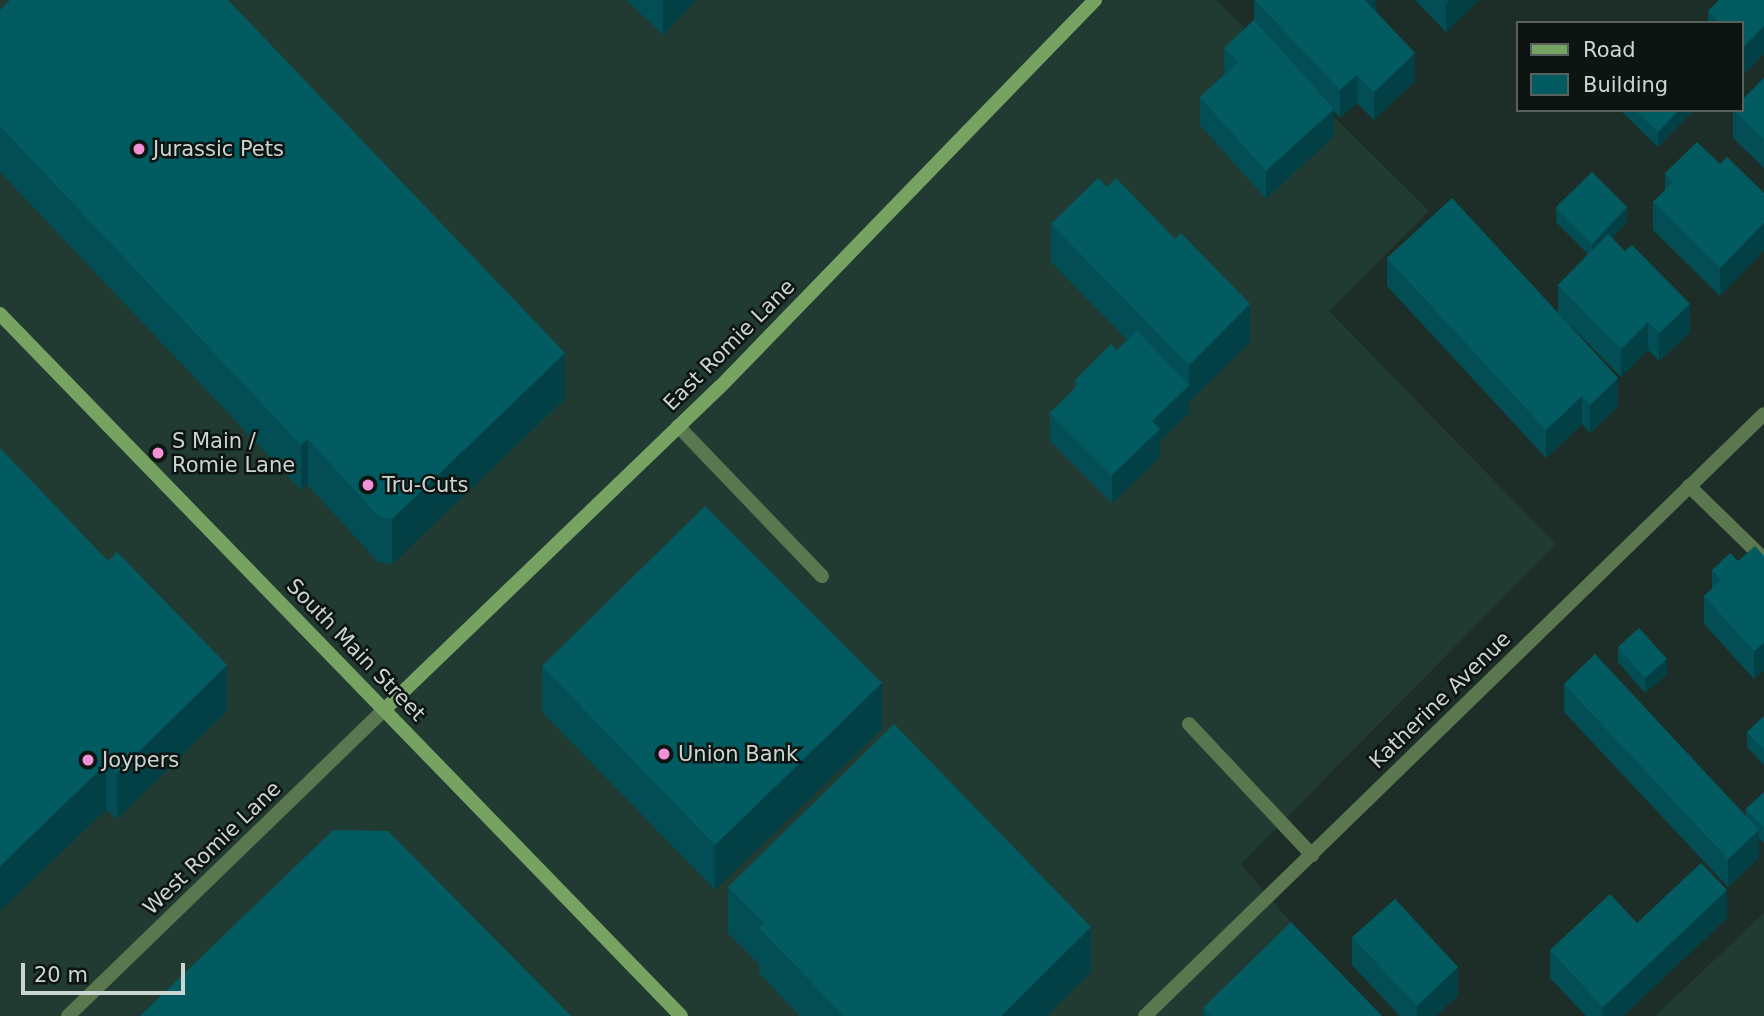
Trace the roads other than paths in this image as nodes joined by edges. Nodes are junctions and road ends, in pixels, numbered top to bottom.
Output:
1 (1095, 0) edge
2 (0, 314) edge
3 (1764, 414) edge
4 (678, 426) junction
5 (1689, 486) junction
6 (1764, 559) edge
7 (822, 576) dead end
8 (384, 710) junction
9 (1189, 724) dead end
10 (1312, 855) junction
11 (68, 1016) edge
12 (681, 1016) edge
13 (1145, 1016) edge

1 - 4 main road, East Romie Lane
2 - 8 main road, South Main Street
3 - 5 street, Katherine Avenue
4 - 7 street
4 - 8 main road, East Romie Lane
5 - 6 street
5 - 10 street, Katherine Avenue
8 - 11 street, West Romie Lane
8 - 12 main road, South Main Street
9 - 10 street
10 - 13 street, Katherine Avenue

